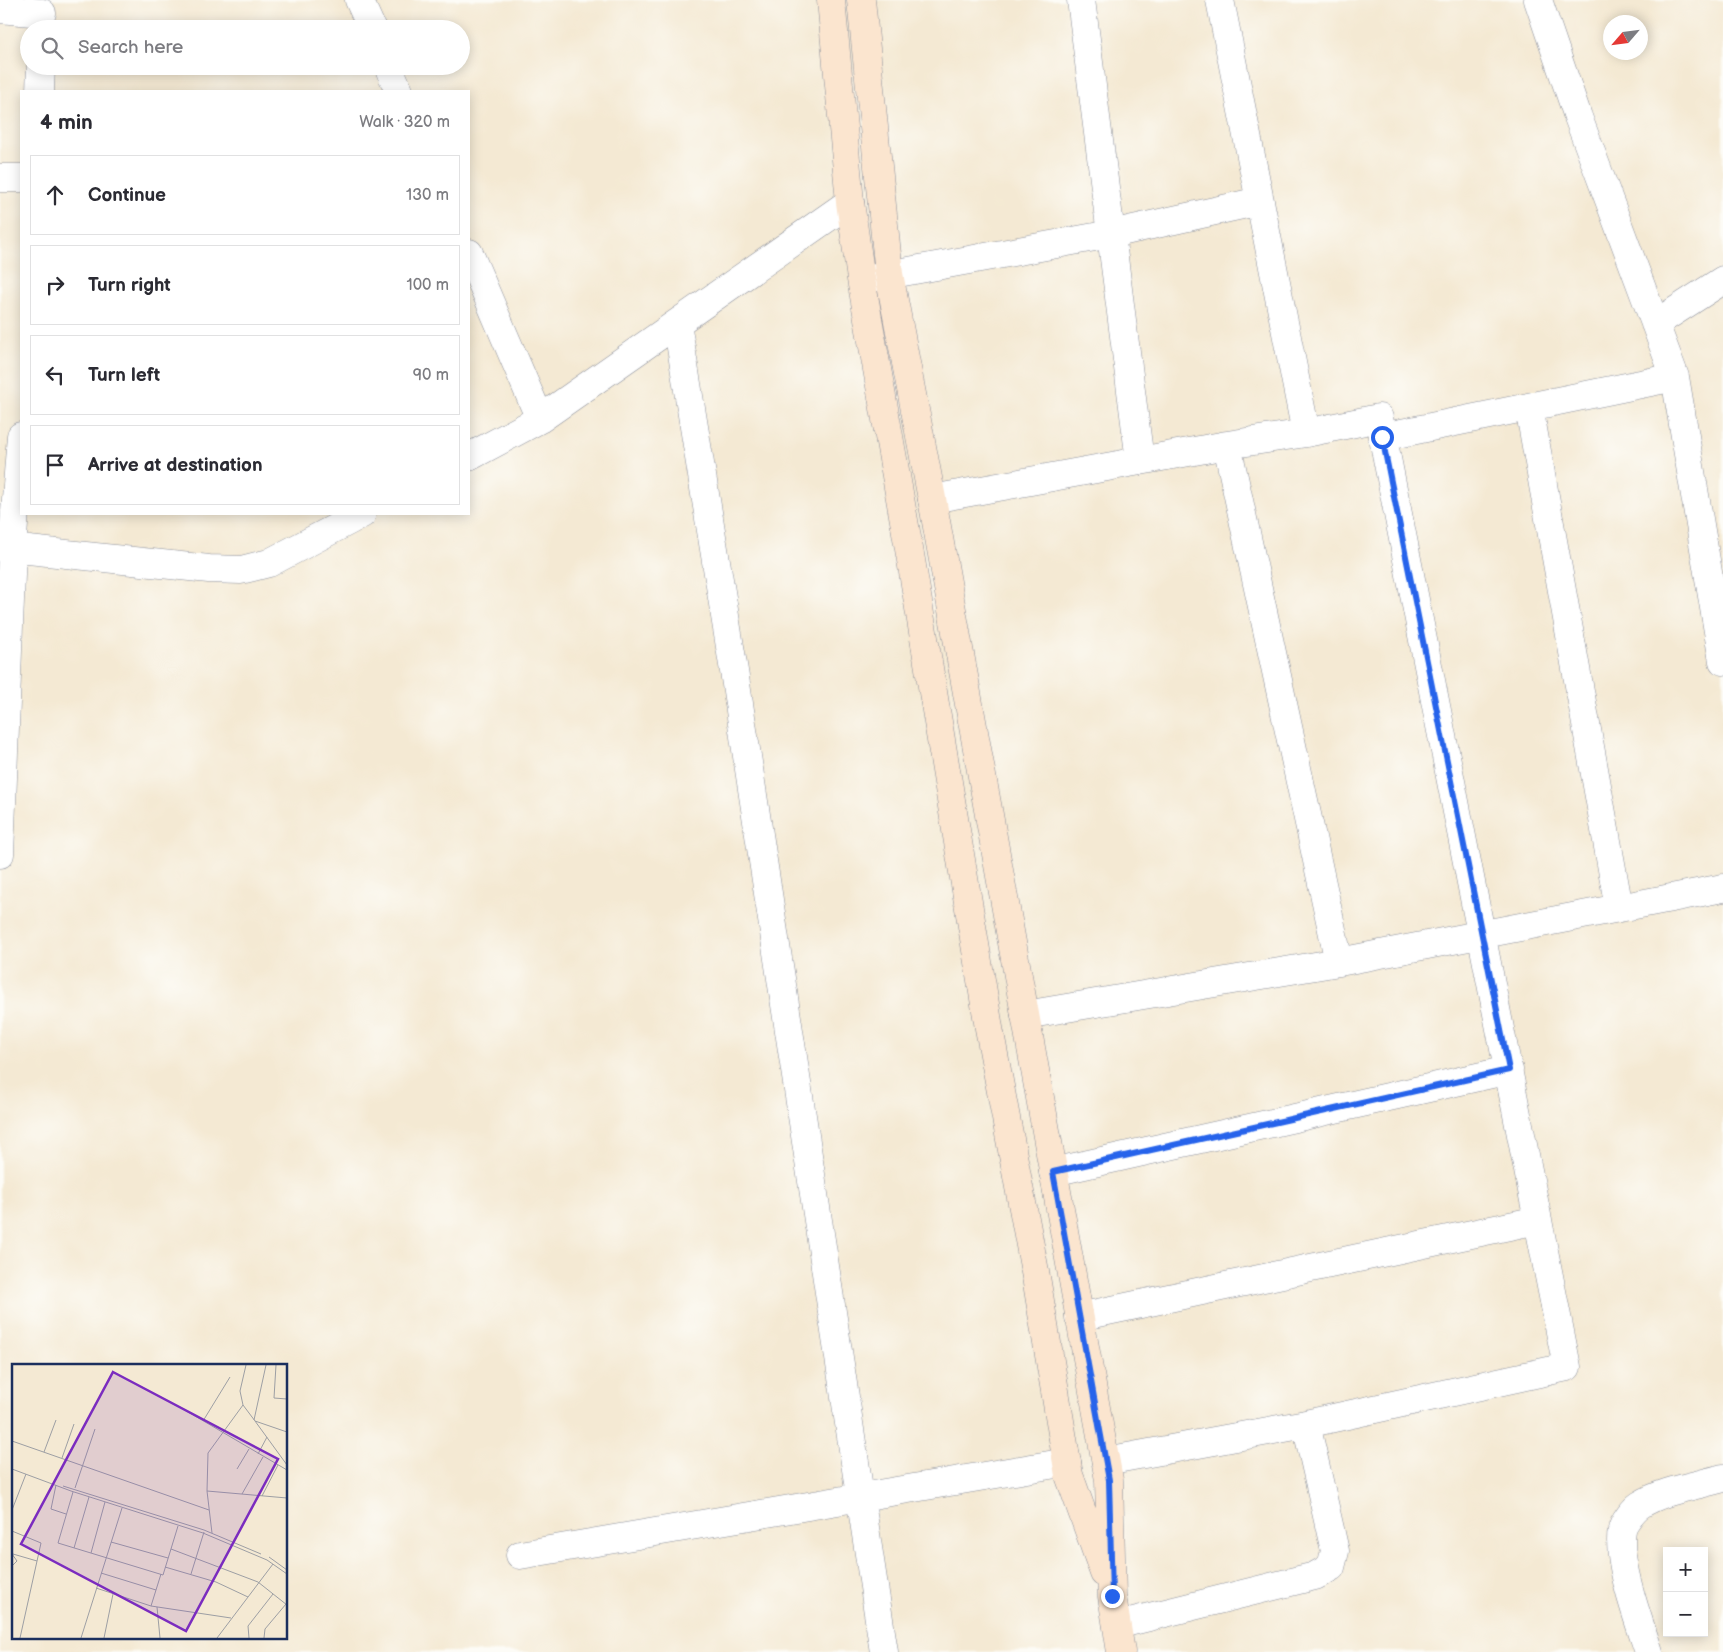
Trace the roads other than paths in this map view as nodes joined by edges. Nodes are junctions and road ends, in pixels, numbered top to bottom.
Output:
1 (360, 0) edge
2 (831, 0) edge
3 (861, 0) edge
4 (1081, 0) edge
5 (1220, 0) edge
6 (1538, 0) edge
7 (0, 10) edge
8 (42, 14) edge
9 (368, 20) edge
10 (41, 75) edge
11 (392, 75) edge
12 (40, 90) edge
13 (399, 90) edge
14 (0, 178) edge
15 (20, 178) edge
16 (1260, 201) junction
17 (850, 202) junction
18 (1111, 234) junction
19 (470, 255) edge
20 (889, 274) junction
21 (861, 279) junction
22 (1723, 280) edge
23 (678, 323) junction
24 (1655, 324) junction
25 (1674, 377) junction
26 (1529, 407) junction
27 (540, 419) junction
28 (1306, 433) junction
29 (1382, 437) junction
30 (20, 443) edge
31 (1227, 445) junction
32 (470, 456) edge
33 (1140, 461) junction
34 (932, 498) junction
35 (360, 515) edge
36 (6, 548) edge
37 (1723, 661) edge
38 (2, 741) edge
39 (0, 854) edge
40 (1723, 888) edge
41 (1619, 908) junction
42 (1482, 934) junction
43 (1339, 962) junction
44 (1025, 1015) junction
45 (1509, 1070) junction
46 (1053, 1172) junction
47 (1538, 1220) junction
48 (1079, 1317) junction
49 (1306, 1424) junction
50 (1106, 1461) junction
51 (1067, 1462) junction
52 (1723, 1478) edge
53 (860, 1496) junction
54 (520, 1555) dead end
55 (1112, 1596) junction
56 (1117, 1625) junction
57 (884, 1652) edge
58 (1121, 1652) edge
59 (1649, 1652) edge

1 - 9 street
2 - 17 street
3 - 20 street
4 - 18 street
5 - 16 street
6 - 24 street
7 - 8 street
10 - 12 street
11 - 13 street
14 - 15 street
16 - 18 street
16 - 28 street
17 - 21 street
17 - 23 street
18 - 20 street
18 - 33 street
19 - 27 street
20 - 21 street
20 - 34 street
21 - 51 street
22 - 24 street
23 - 27 street
23 - 53 street
24 - 25 street
25 - 26 street
25 - 37 street
26 - 29 street
26 - 41 street
27 - 32 street
28 - 29 street
28 - 31 street
29 - 42 street
30 - 36 street
31 - 33 street
31 - 43 street
33 - 34 street
34 - 44 street
35 - 36 street
36 - 38 street
38 - 39 street
40 - 41 street
41 - 42 street
42 - 43 street
42 - 45 street
43 - 44 street
44 - 46 street
45 - 46 street
45 - 47 street
46 - 48 street
47 - 48 street
47 - 49 street
48 - 50 street
49 - 50 street
49 - 56 street
50 - 55 street
51 - 53 street
51 - 55 street
52 - 59 street
53 - 54 street
53 - 57 street
55 - 56 street
56 - 58 street

